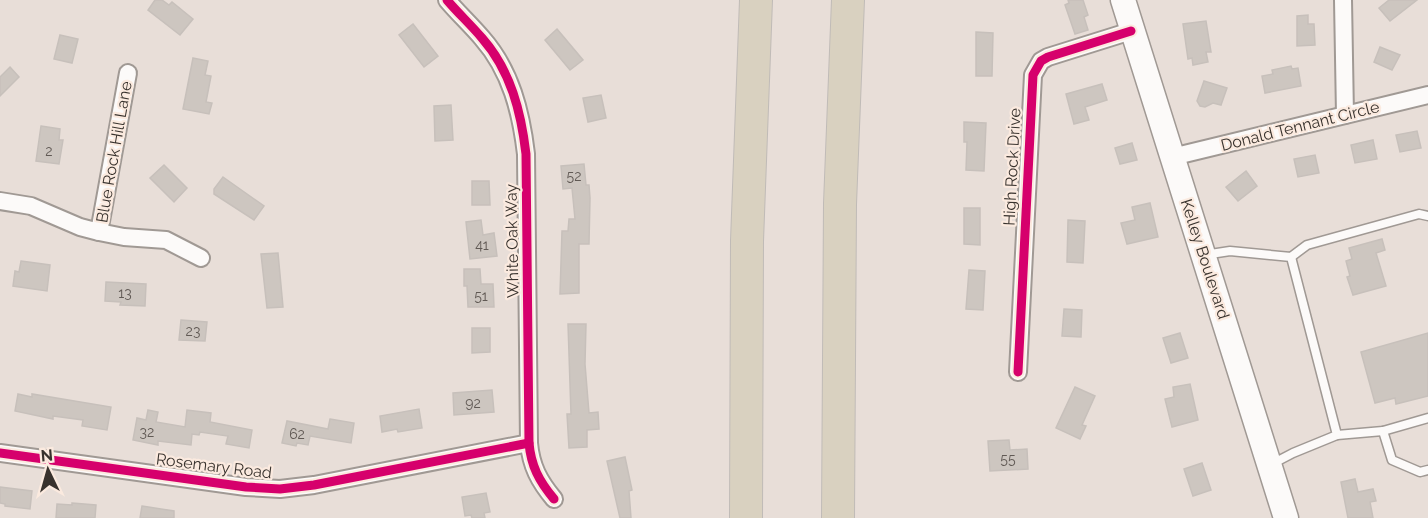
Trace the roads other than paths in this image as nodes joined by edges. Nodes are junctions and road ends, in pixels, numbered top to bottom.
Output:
1 (447, 0) edge
2 (756, 0) edge
3 (848, 0) edge
4 (1123, 0) edge
5 (1343, 0) edge
6 (1131, 31) junction
7 (128, 73) dead end
8 (1428, 95) edge
9 (1345, 115) junction
10 (1172, 157) junction
11 (0, 201) edge
12 (1428, 216) edge
13 (99, 232) junction
14 (1203, 255) junction
15 (1291, 257) junction
16 (201, 258) dead end
17 (1017, 372) dead end
18 (1428, 418) edge
19 (1383, 431) junction
20 (1337, 435) junction
21 (529, 442) junction
22 (0, 453) edge
23 (1270, 465) junction
24 (1428, 470) edge
25 (554, 499) dead end
26 (746, 518) edge
27 (838, 518) edge
28 (1286, 518) edge

1 - 21 street, White Oak Way
2 - 26 highway
3 - 27 highway
4 - 6 main road, Kelley Boulevard
5 - 9 street
6 - 10 main road, Kelley Boulevard
6 - 17 street, High Rock Drive
7 - 13 street, Blue Rock Hill Lane
8 - 9 street, Donald Tennant Circle
9 - 10 street, Donald Tennant Circle
10 - 14 main road, Kelley Boulevard
11 - 13 street
12 - 15 lane
13 - 16 street
14 - 15 lane
14 - 23 main road, Kelley Boulevard
15 - 20 lane
18 - 19 lane
19 - 20 lane
19 - 24 lane
20 - 23 lane
21 - 22 street, Rosemary Road
21 - 25 street, White Oak Way
23 - 28 main road, Kelley Boulevard

